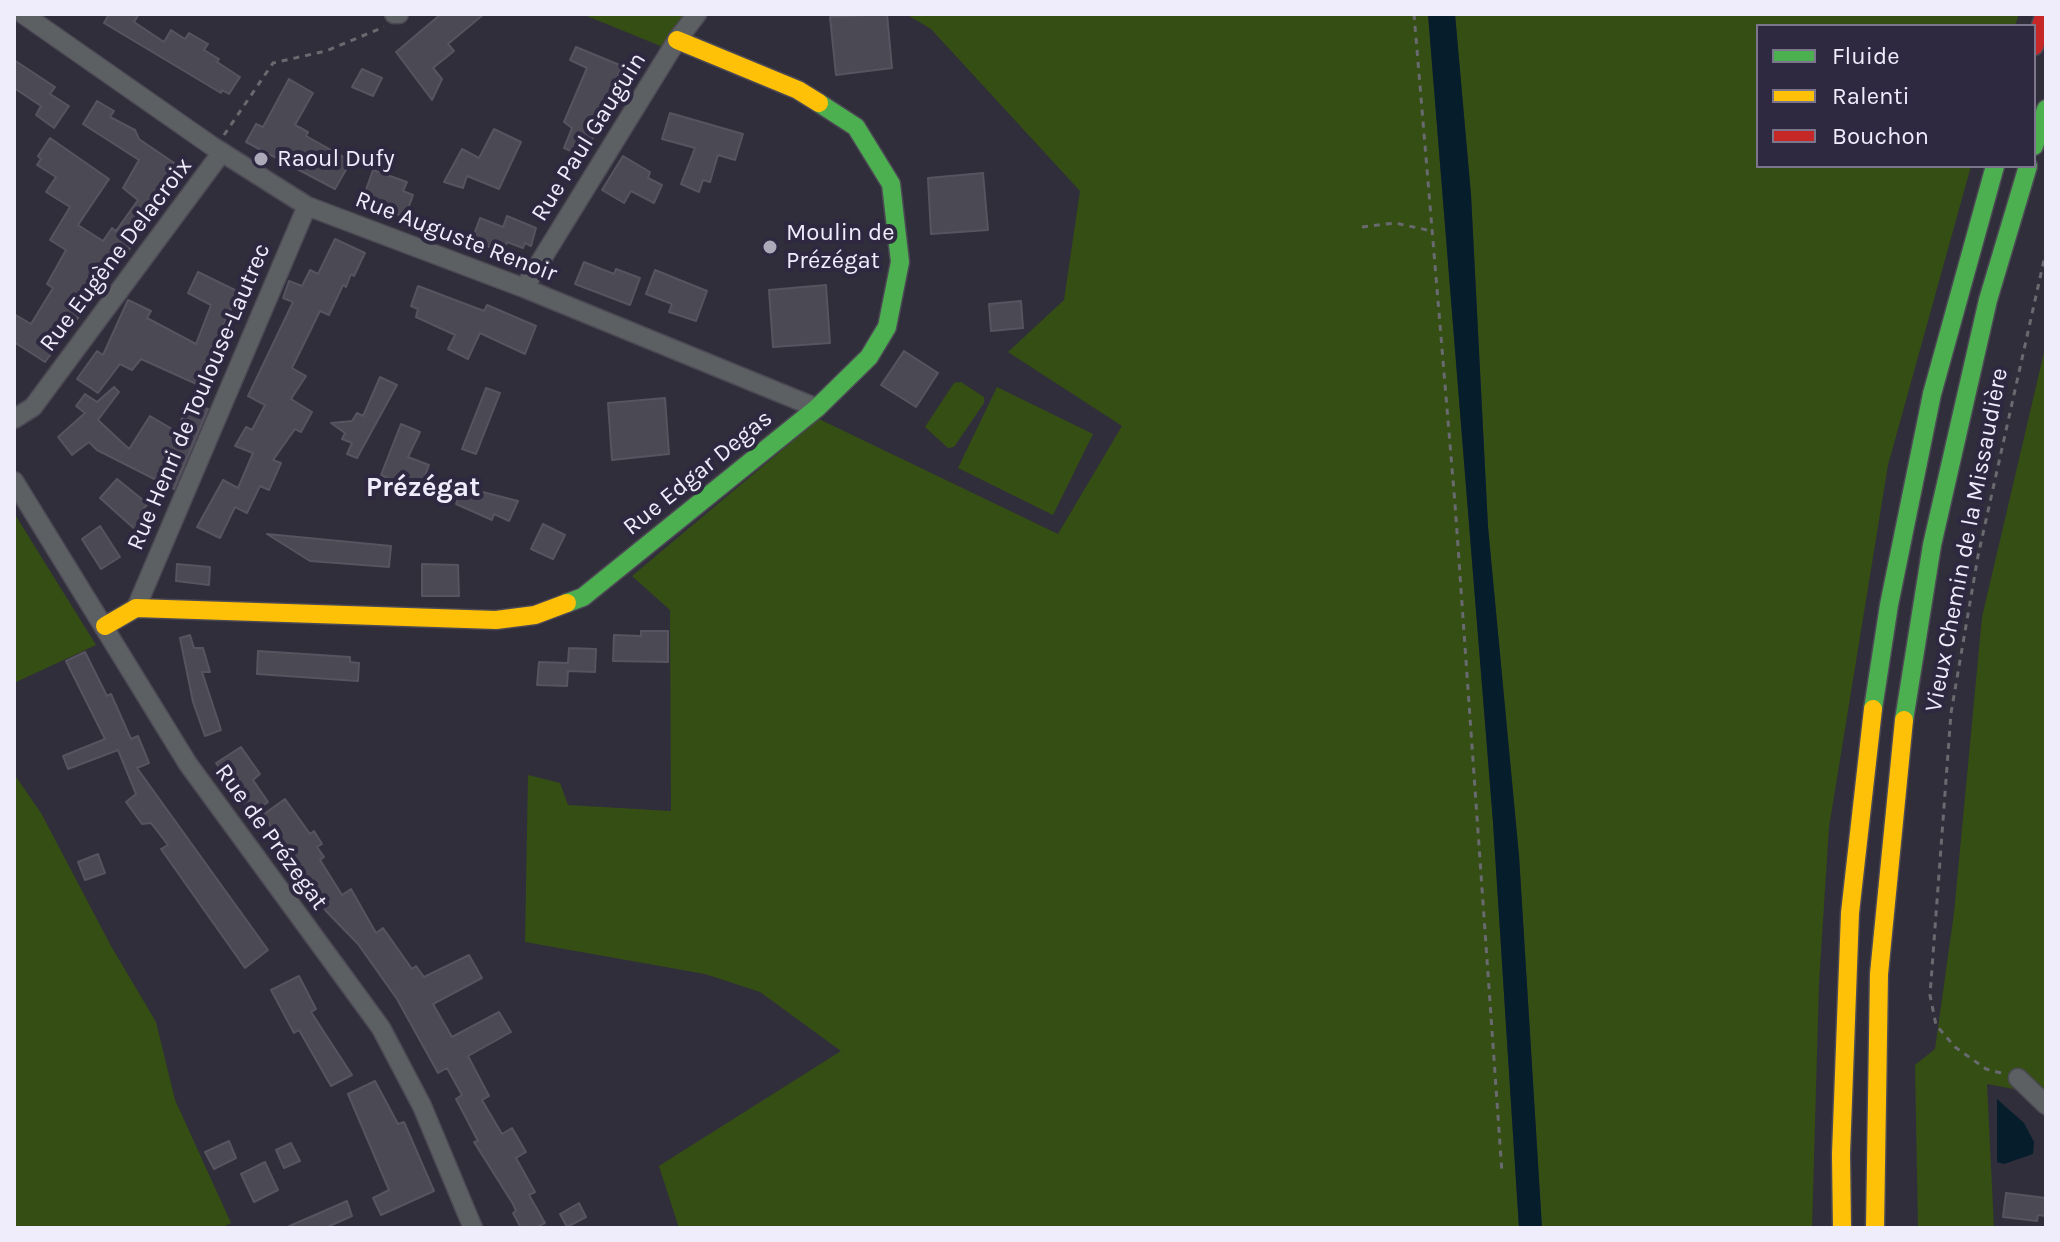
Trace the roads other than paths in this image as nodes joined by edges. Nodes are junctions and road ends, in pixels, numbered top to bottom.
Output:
1 (23, 14) edge
2 (697, 14) edge
3 (2045, 14) edge
4 (677, 40) junction
5 (2036, 40) edge
6 (2046, 109) edge
7 (2036, 140) edge
8 (217, 149) junction
9 (1994, 168) edge
10 (2027, 168) edge
11 (307, 206) junction
12 (524, 288) junction
13 (817, 408) junction
14 (14, 419) edge
15 (14, 481) edge
16 (136, 608) junction
17 (105, 626) junction
18 (2018, 1078) road end
19 (2046, 1105) edge
20 (473, 1228) edge
21 (1842, 1228) edge
22 (1875, 1228) edge

1 - 8 street, Rue Auguste Renoir
2 - 4 street, Rue Paul Gauguin
3 - 5 main road
4 - 12 street, Rue Paul Gauguin
4 - 13 main road, Rue Edgar Degas
6 - 7 main road
8 - 11 street, Rue Auguste Renoir
8 - 14 street, Rue Eugène Delacroix
9 - 21 main road
10 - 22 main road
11 - 12 street, Rue Auguste Renoir
11 - 16 street, Rue Henri de Toulouse-Lautrec
12 - 13 street, Rue Auguste Renoir
13 - 16 main road, Rue Edgar Degas
15 - 17 street, Rue de Prézegat
16 - 17 main road
17 - 20 street, Rue de Prézegat
18 - 19 street

